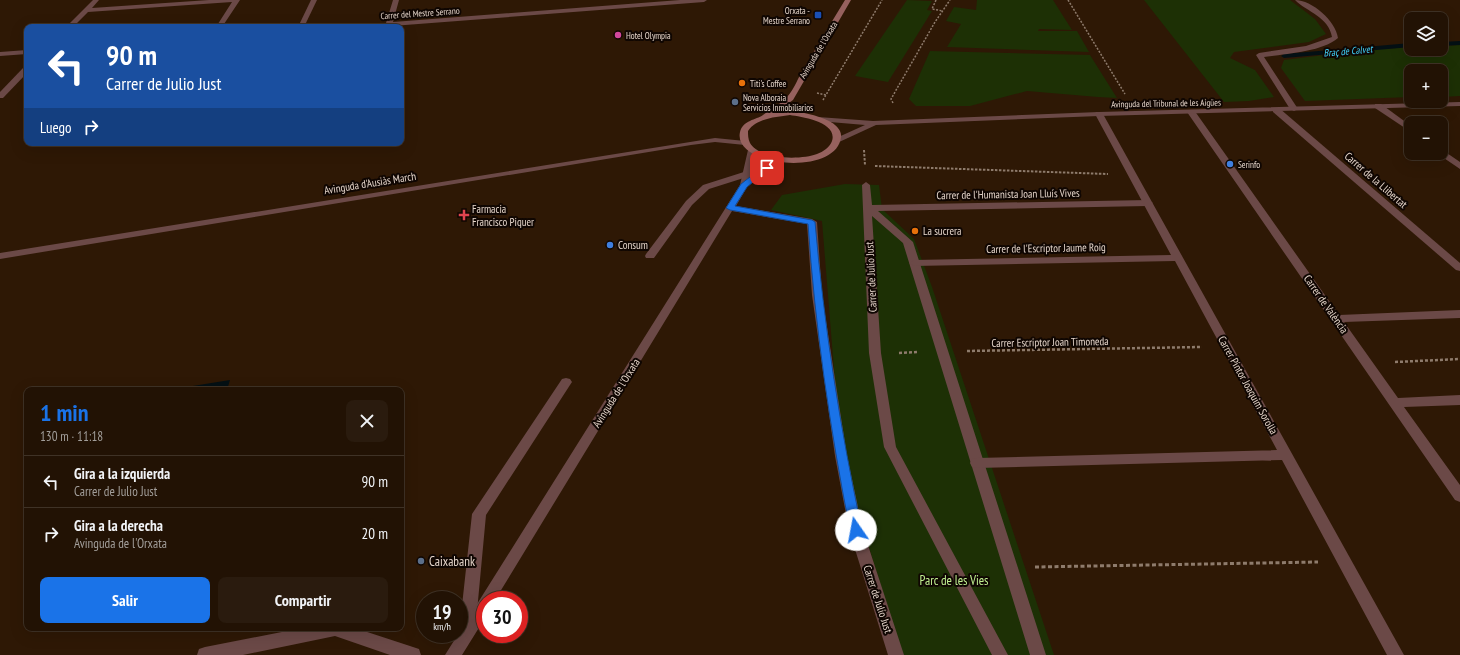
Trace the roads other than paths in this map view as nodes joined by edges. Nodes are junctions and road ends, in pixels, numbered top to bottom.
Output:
1 (96, 0) edge
2 (237, 0) edge
3 (314, 0) edge
4 (396, 0) edge
5 (704, 0) edge
6 (848, 0) edge
7 (1298, 0) edge
8 (86, 10) junction
9 (72, 24) edge
10 (221, 24) edge
11 (302, 24) edge
12 (389, 24) joint
13 (24, 52) edge
14 (0, 54) edge
15 (24, 72) edge
16 (0, 96) edge
17 (789, 100) junction
18 (1460, 104) edge
19 (1378, 106) junction
20 (1294, 109) junction
21 (1276, 110) junction
22 (1191, 112) junction
23 (1099, 114) junction
24 (803, 115) junction
25 (765, 116) junction
26 (818, 118) junction
27 (873, 123) junction
28 (1404, 125) edge
29 (837, 141) junction
30 (748, 146) junction
31 (1448, 157) edge
32 (777, 160) junction
33 (1460, 166) edge
34 (745, 180) junction
35 (866, 185) dead end
36 (1148, 203) junction
37 (868, 207) junction
38 (730, 208) junction
39 (0, 256) edge
40 (650, 256) dead end
41 (1178, 258) junction
42 (914, 263) junction
43 (1460, 268) edge
44 (1460, 314) edge
45 (1336, 319) junction
46 (566, 382) dead end
47 (1460, 400) edge
48 (1394, 403) junction
49 (1286, 455) junction
50 (977, 463) junction
51 (1460, 496) edge
52 (493, 591) edge
53 (476, 618) edge
54 (468, 623) edge
55 (325, 631) edge
56 (341, 631) edge
57 (468, 631) edge
58 (461, 643) edge
59 (204, 655) edge
60 (413, 655) edge
61 (453, 655) edge
62 (896, 655) edge
63 (1000, 655) edge
64 (1038, 655) edge
65 (1396, 655) edge

1 - 8 street
2 - 8 street
2 - 10 street
3 - 11 street
4 - 12 street
5 - 12 street, Carrer del Mestre Serrano
6 - 17 main road, Avinguda de l'Orxata
7 - 20 street
8 - 9 street
13 - 14 street
15 - 16 street
17 - 24 main road
17 - 25 main road, Avinguda de l'Orxata
18 - 19 street, Avinguda del Tribunal de les Aigües
19 - 20 street, Avinguda del Tribunal de les Aigües
19 - 28 street
20 - 21 street, Avinguda del Tribunal de les Aigües
21 - 22 street, Avinguda del Tribunal de les Aigües
21 - 43 street, Carrer de la Llibertat
22 - 23 street, Avinguda del Tribunal de les Aigües
22 - 45 street, Carrer de València
23 - 27 street, Avinguda del Tribunal de les Aigües
23 - 36 street, Carrer Pintor Joaquim Sorolla
24 - 25 main road
24 - 26 main road
25 - 30 main road, Avinguda de l'Orxata
26 - 27 street, Avinguda del Tribunal de les Aigües
26 - 29 main road
27 - 29 street, Avinguda del Tribunal de les Aigües
29 - 32 main road
30 - 32 main road
30 - 34 street, Avinguda de l'Orxata
30 - 39 street, Avinguda d'Ausiàs March
31 - 33 street
32 - 34 street, Avinguda de l'Orxata
34 - 38 street, Avinguda de l'Orxata
34 - 40 street
35 - 37 street, Carrer de Julio Just
36 - 37 street, Carrer de l'Humanista Joan Lluís Vives
36 - 41 street, Carrer Pintor Joaquim Sorolla
37 - 42 street
37 - 63 street, Carrer de Julio Just
38 - 52 street, Avinguda de l'Orxata
38 - 62 street, Carrer de Julio Just
41 - 42 street, Carrer de l'Escriptor Jaume Roig
41 - 49 street, Carrer Pintor Joaquim Sorolla
42 - 50 street
44 - 45 street
45 - 48 street, Carrer de València
46 - 54 street
47 - 48 street
48 - 51 street, Carrer de València
49 - 50 street
49 - 65 street, Carrer Pintor Joaquim Sorolla
50 - 64 street
53 - 57 street
55 - 59 street
56 - 60 street
58 - 61 street

